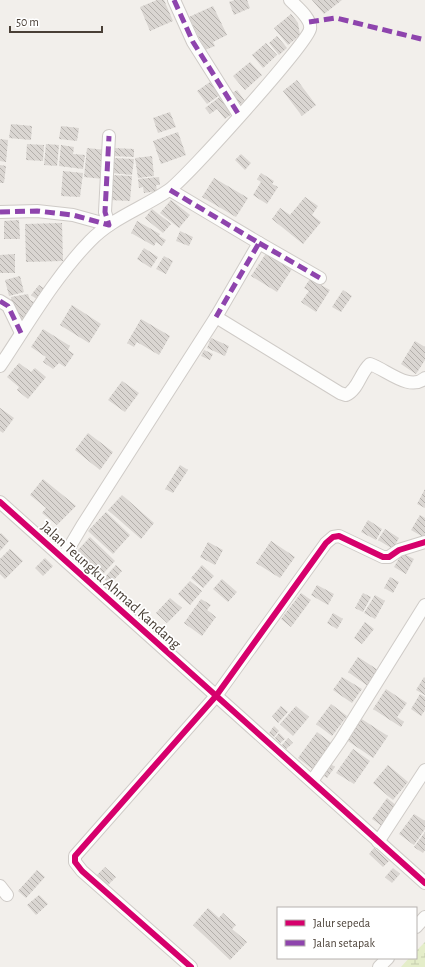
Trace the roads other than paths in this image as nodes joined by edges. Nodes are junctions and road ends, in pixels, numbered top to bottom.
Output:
1 (174, 0) edge
2 (290, 0) edge
3 (239, 115) junction
4 (109, 136) dead end
5 (170, 190) junction
6 (0, 212) edge
7 (109, 225) junction
8 (259, 243) junction
9 (320, 278) dead end
10 (0, 301) edge
11 (216, 317) junction
12 (21, 333) junction
13 (0, 366) edge
14 (425, 378) edge
15 (0, 502) edge
16 (425, 542) edge
17 (63, 558) junction
18 (425, 605) edge
19 (210, 691) junction
20 (425, 770) edge
21 (312, 781) junction
22 (378, 842) junction
23 (425, 883) edge
24 (425, 917) edge
25 (417, 926) edge
26 (387, 959) edge
27 (191, 967) edge
28 (379, 967) edge

1 - 3 street
2 - 3 street
3 - 5 street
4 - 7 street
5 - 7 street
5 - 8 street
6 - 7 street
7 - 12 street
8 - 9 street
8 - 11 street
10 - 12 street
11 - 14 street
11 - 17 street
12 - 13 street
15 - 17 street, Jalan Teungku Ahmad Kandang
16 - 19 street
17 - 19 street, Jalan Teungku Ahmad Kandang
18 - 21 street
19 - 21 street, Jalan Teungku Ahmad Kandang
19 - 27 street
20 - 22 street
21 - 22 street, Jalan Teungku Ahmad Kandang
22 - 23 street, Jalan Teungku Ahmad Kandang
24 - 25 street
26 - 28 street

